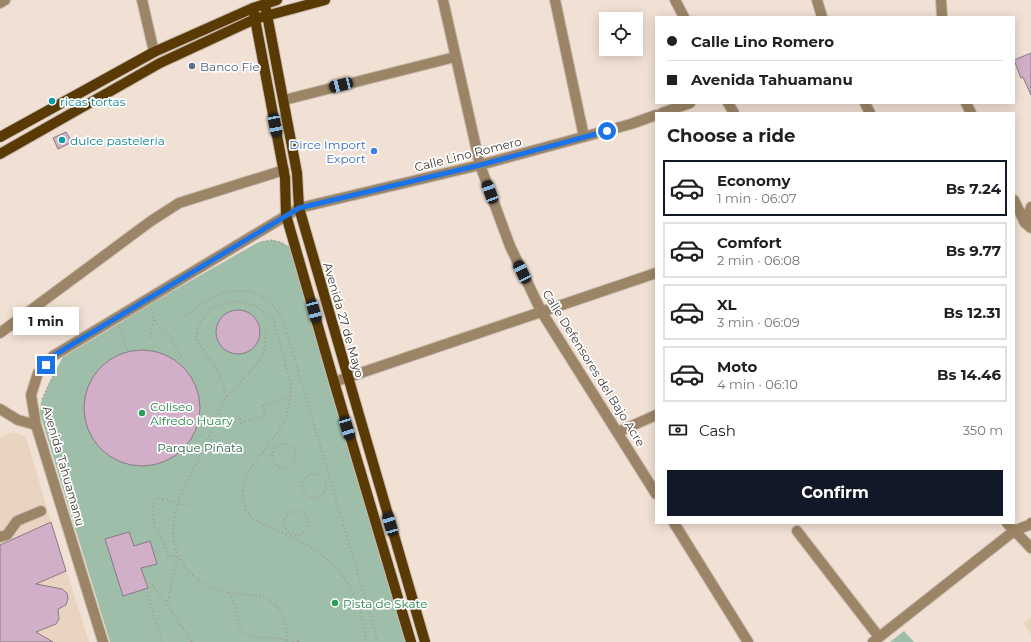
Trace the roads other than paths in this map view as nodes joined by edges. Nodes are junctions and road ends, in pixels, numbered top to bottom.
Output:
1 (5, 0) edge
2 (142, 0) edge
3 (277, 0) edge
4 (325, 0) edge
5 (443, 0) edge
6 (555, 0) edge
7 (675, 0) edge
8 (817, 0) edge
9 (941, 0) edge
10 (0, 2) edge
11 (264, 2) edge
12 (252, 4) edge
13 (267, 15) junction
14 (683, 16) edge
15 (822, 16) edge
16 (942, 16) edge
17 (255, 19) junction
18 (154, 52) junction
19 (455, 57) junction
20 (284, 100) junction
21 (687, 104) edge
22 (665, 112) edge
23 (655, 115) edge
24 (0, 137) edge
25 (584, 137) junction
26 (0, 154) edge
27 (480, 165) junction
28 (284, 170) junction
29 (1015, 202) edge
30 (1031, 207) edge
31 (299, 208) junction
32 (286, 215) junction
33 (1028, 225) edge
34 (655, 273) edge
35 (541, 311) junction
36 (0, 333) edge
37 (347, 378) junction
38 (334, 382) junction
39 (0, 409) edge
40 (655, 415) edge
41 (36, 425) junction
42 (618, 432) junction
43 (655, 492) edge
44 (41, 511) dead end
45 (1031, 522) edge
46 (675, 524) edge
47 (1008, 524) edge
48 (797, 531) dead end
49 (1014, 531) junction
50 (0, 538) edge
51 (1031, 548) edge
52 (876, 639) edge
53 (103, 642) edge
54 (410, 642) edge
55 (425, 642) edge
56 (748, 642) edge

1 - 10 street
2 - 18 street
3 - 11 main road
4 - 13 main road
5 - 19 street, Calle Defensores del Bajo Acre
6 - 25 street
7 - 14 street
8 - 15 street
9 - 16 street
11 - 12 main road
11 - 13 main road, Avenida 27 de Mayo
12 - 17 main road
12 - 18 main road
13 - 17 main road
13 - 20 main road, Avenida 27 de Mayo
17 - 26 main road
17 - 28 main road
18 - 24 main road
19 - 20 street
19 - 27 street, Calle Defensores del Bajo Acre
20 - 31 main road, Avenida 27 de Mayo
21 - 22 street
23 - 25 street, Calle Lino Romero
25 - 27 street, Calle Lino Romero
27 - 31 street, Calle Lino Romero
27 - 35 street, Calle Defensores del Bajo Acre
28 - 32 main road
28 - 36 street
29 - 33 street
30 - 33 street
31 - 32 street, Calle Lino Romero
31 - 37 main road, Avenida 27 de Mayo
32 - 38 main road
32 - 41 street, Avenida Tahuamanu
34 - 35 street
35 - 37 street
35 - 42 street, Calle Defensores del Bajo Acre
37 - 38 street
37 - 55 main road, Avenida 27 de Mayo
38 - 54 main road
39 - 41 street
40 - 42 street
41 - 53 street, Avenida Tahuamanu
42 - 43 street, Calle Defensores del Bajo Acre
44 - 50 street
45 - 49 street
46 - 56 street
47 - 49 street
48 - 52 street
49 - 51 street
49 - 52 street

